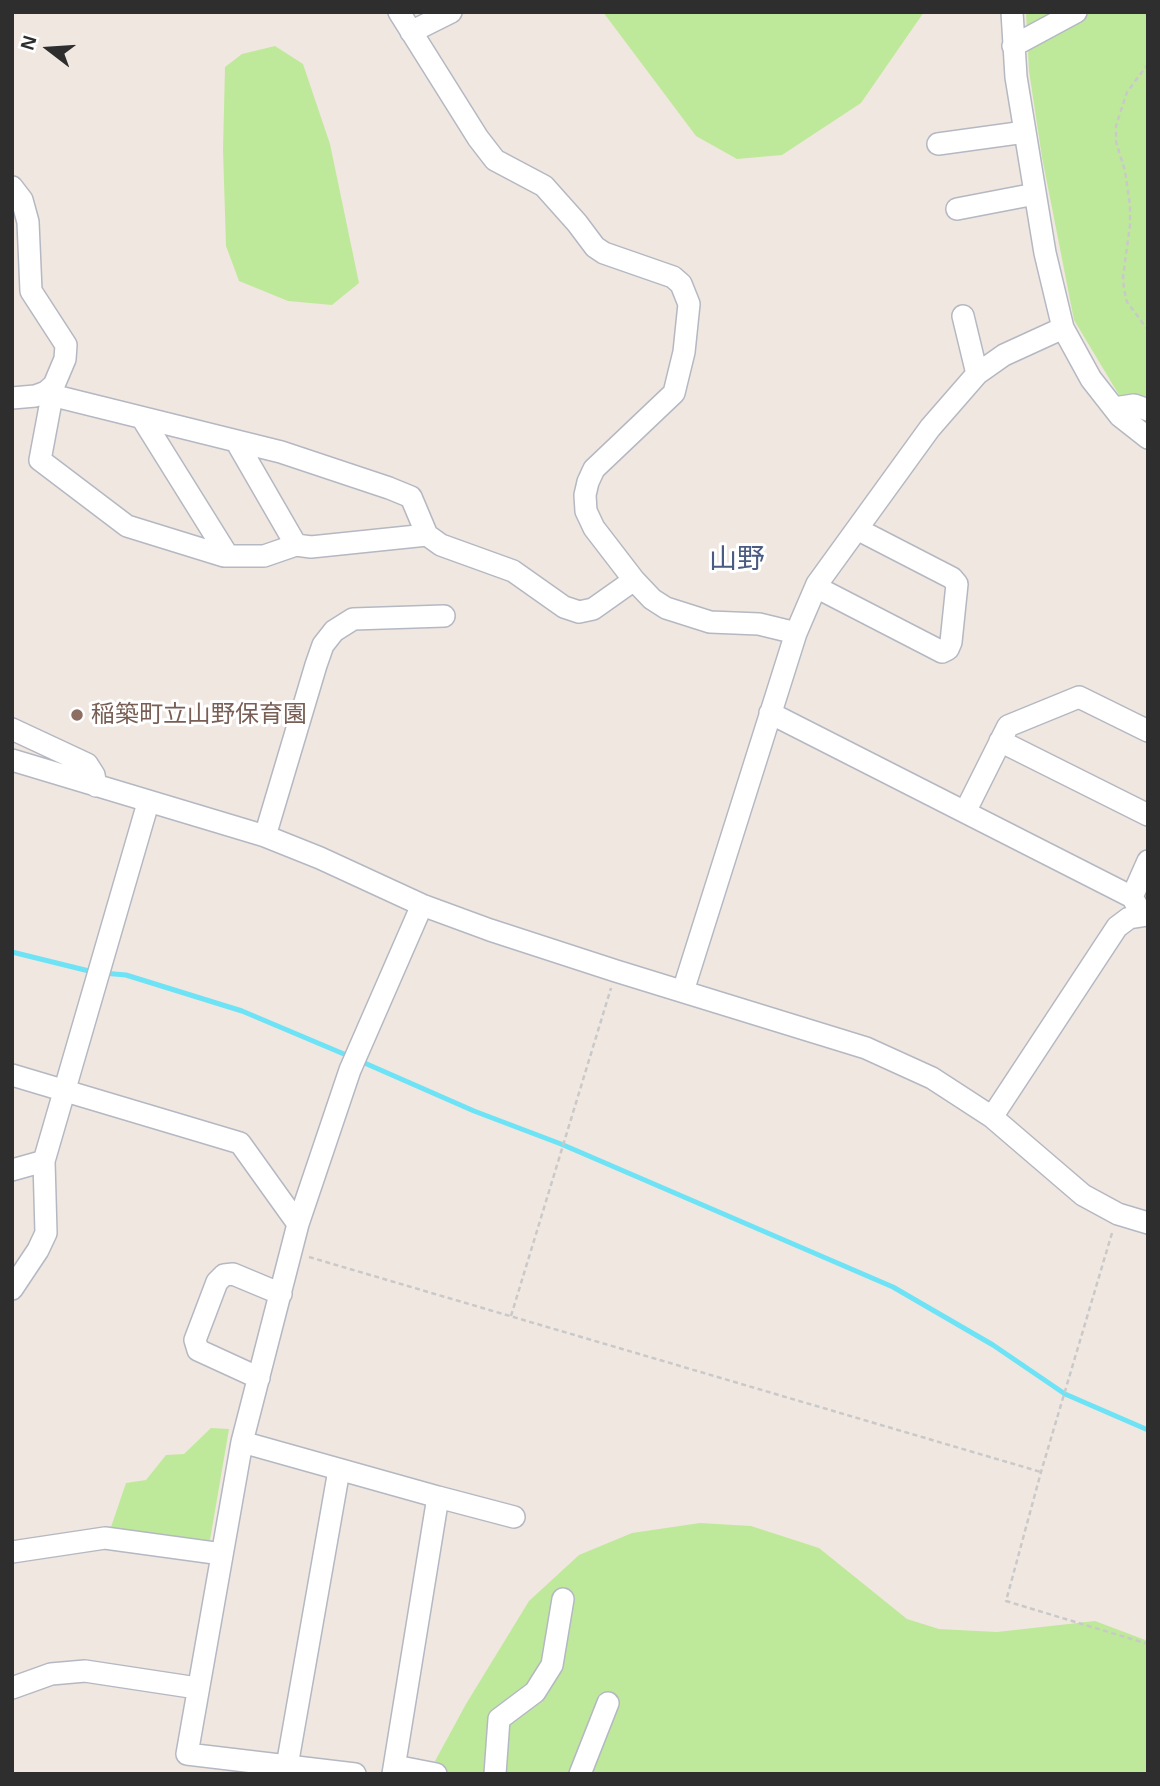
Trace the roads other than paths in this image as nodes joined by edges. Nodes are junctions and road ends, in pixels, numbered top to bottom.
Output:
1 (399, 12) edge
2 (451, 12) edge
3 (1012, 12) edge
4 (1076, 12) edge
5 (411, 32) junction
6 (1013, 46) junction
7 (1025, 132) junction
8 (938, 144) dead end
9 (12, 187) edge
10 (1035, 194) junction
11 (957, 209) dead end
12 (963, 316) dead end
13 (1063, 328) junction
14 (977, 374) junction
15 (48, 395) junction
16 (12, 398) edge
17 (1114, 408) junction
18 (1148, 410) edge
19 (142, 418) junction
20 (1148, 438) edge
21 (236, 441) junction
22 (857, 529) junction
23 (427, 535) junction
24 (296, 545) junction
25 (228, 556) junction
26 (634, 579) junction
27 (816, 587) junction
28 (444, 616) dead end
29 (796, 633) junction
30 (770, 713) junction
31 (12, 729) edge
32 (1148, 732) edge
33 (1000, 741) junction
34 (12, 760) edge
35 (96, 786) junction
36 (148, 803) junction
37 (965, 812) junction
38 (1148, 815) edge
39 (265, 836) junction
40 (1148, 861) edge
41 (422, 905) junction
42 (1140, 909) edge
43 (683, 991) junction
44 (12, 1075) edge
45 (64, 1089) junction
46 (992, 1117) junction
47 (44, 1161) junction
48 (12, 1170) edge
49 (1148, 1223) edge
50 (298, 1224) junction
51 (12, 1289) edge
52 (281, 1294) junction
53 (259, 1378) junction
54 (242, 1442) junction
55 (339, 1470) junction
56 (438, 1497) junction
57 (514, 1517) dead end
58 (12, 1552) edge
59 (222, 1554) junction
60 (563, 1599) dead end
61 (12, 1688) edge
62 (197, 1688) junction
63 (608, 1703) dead end
64 (287, 1766) junction
65 (394, 1770) edge
66 (355, 1774) edge
67 (436, 1774) edge
68 (495, 1774) edge
69 (580, 1774) edge

1 - 5 street
2 - 5 street
3 - 6 street
4 - 6 street
5 - 26 street
6 - 7 street
7 - 8 street
7 - 10 street
9 - 15 street
10 - 11 street
10 - 13 street
12 - 14 street
13 - 14 street
13 - 17 street
14 - 22 street
15 - 16 street
15 - 19 street
15 - 25 street
17 - 18 street
17 - 20 street
19 - 21 street
19 - 25 street
21 - 23 street
21 - 24 street
22 - 27 street
22 - 27 street
23 - 24 street
23 - 26 street
24 - 25 street
26 - 29 street
27 - 29 street
28 - 39 street
29 - 30 street
30 - 37 street
30 - 43 street
31 - 35 street
32 - 33 street
33 - 37 street
33 - 38 street
34 - 35 street
35 - 36 street
36 - 39 street
36 - 45 street
37 - 42 street
39 - 41 street
40 - 42 street
41 - 43 street
41 - 50 street
42 - 46 street
43 - 46 street
44 - 45 street
45 - 47 street
45 - 50 street
46 - 49 street
47 - 48 street
47 - 51 street
50 - 52 street
52 - 53 street
52 - 53 street
53 - 54 street
54 - 55 street
54 - 59 street
55 - 56 street
55 - 64 street
56 - 57 street
56 - 65 street
58 - 59 street
59 - 62 street
60 - 68 street
61 - 62 street
62 - 64 street
63 - 69 street
64 - 66 street
65 - 67 street

